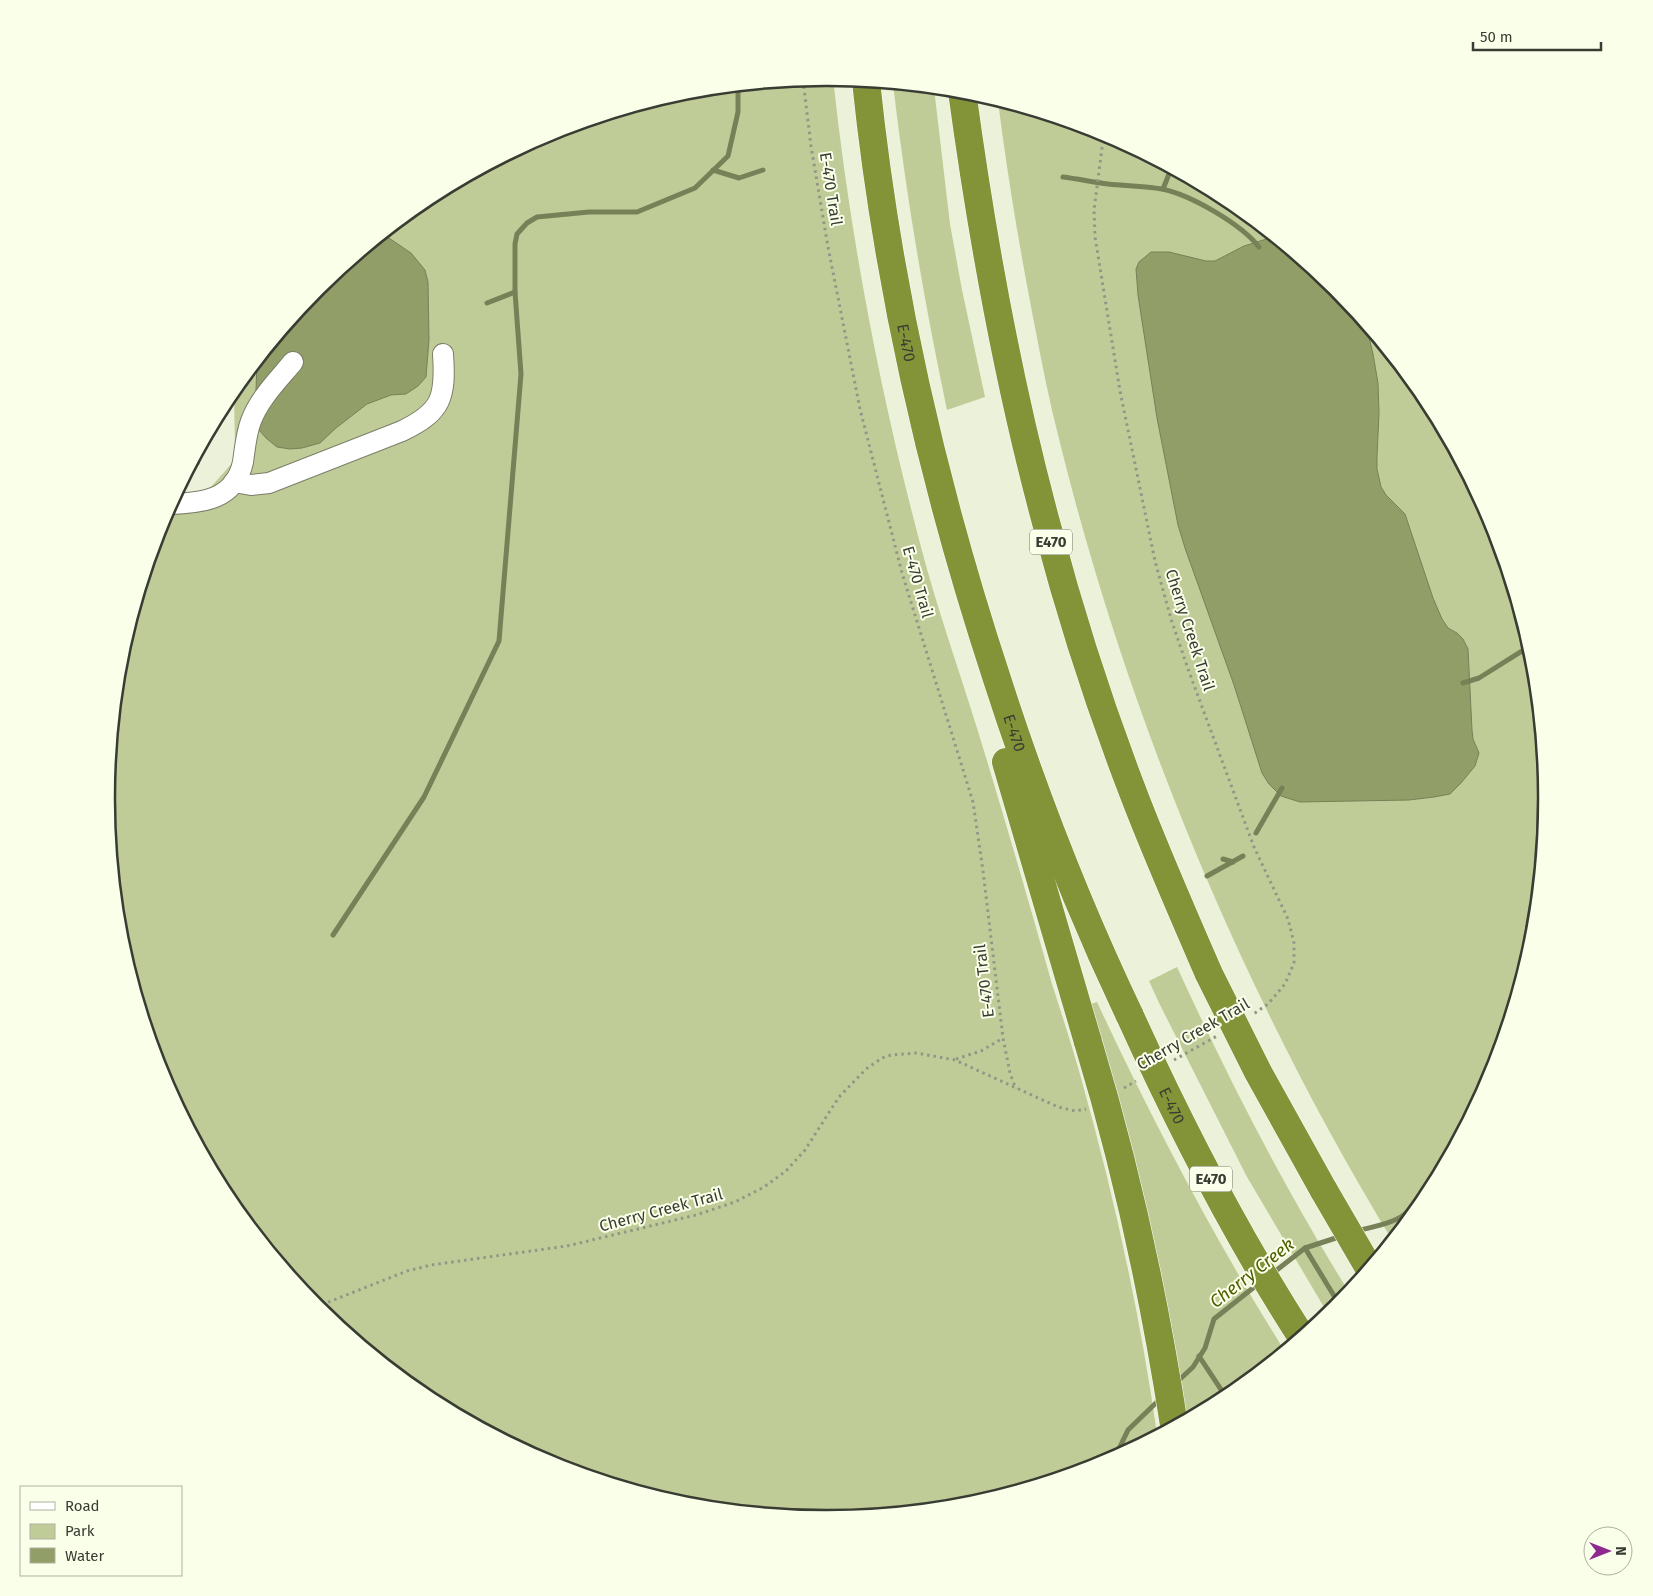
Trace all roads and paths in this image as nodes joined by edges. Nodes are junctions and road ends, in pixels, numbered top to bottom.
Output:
1 (804, 87) edge
2 (867, 88) edge
3 (963, 100) edge
4 (1104, 142) edge
5 (443, 354) dead end
6 (293, 362) dead end
7 (234, 482) junction
8 (179, 504) edge
9 (951, 527) junction
10 (1248, 1018) dead end
11 (1223, 1032) dead end
12 (1003, 1038) junction
13 (955, 1060) junction
14 (1166, 1064) dead end
15 (1142, 1078) dead end
16 (1016, 1089) junction
17 (1118, 1092) dead end
18 (1090, 1107) dead end
19 (1366, 1262) edge
20 (325, 1303) edge
21 (1298, 1331) edge
22 (1173, 1419) edge

1 - 12 path, E-470 Trail
2 - 9 highway, E-470 / E470
3 - 19 highway, E470, bridge
4 - 10 path, Cherry Creek Trail
5 - 7 lane
6 - 7 lane
7 - 8 lane
9 - 21 highway, E-470 / E470, bridge
9 - 22 highway, bridge
11 - 14 path, Cherry Creek Trail
12 - 13 path
12 - 16 path, E-470 Trail
13 - 16 path, Cherry Creek Trail
13 - 20 path, Cherry Creek Trail
15 - 17 path, Cherry Creek Trail
16 - 18 path, Cherry Creek Trail

